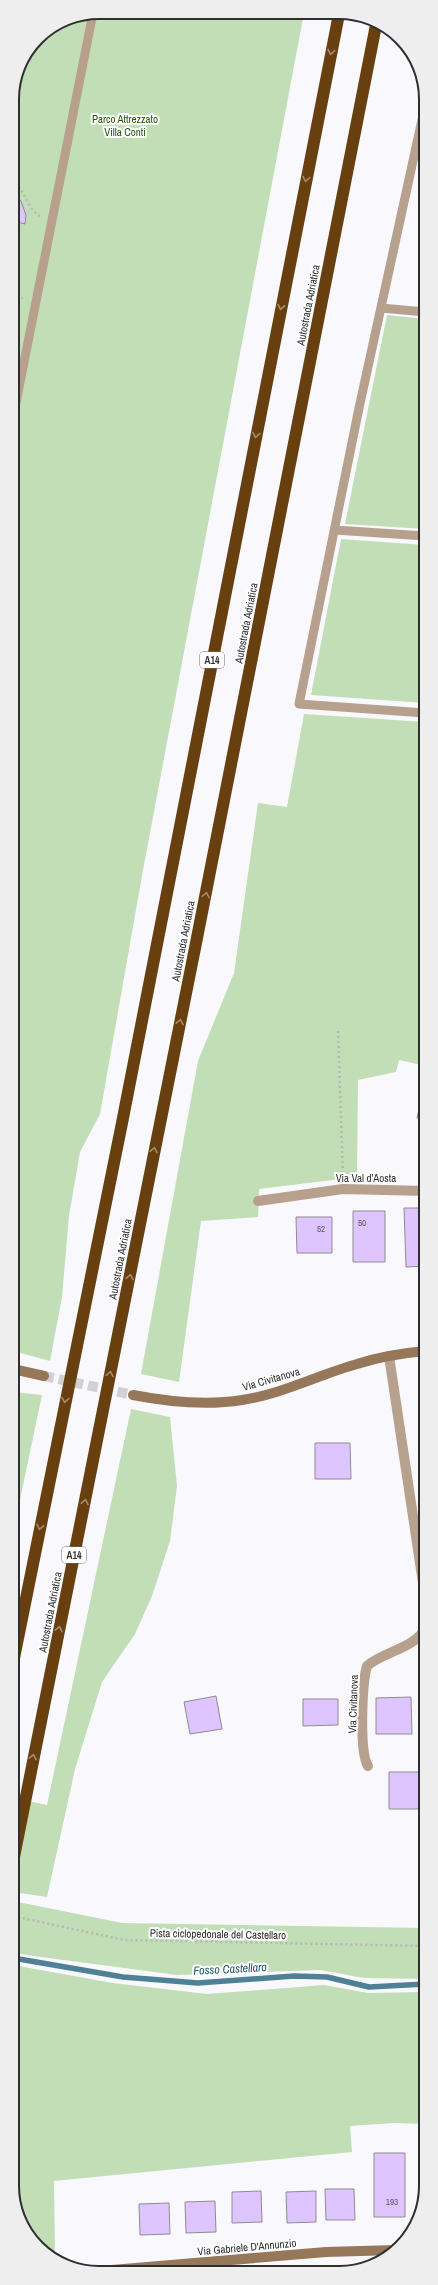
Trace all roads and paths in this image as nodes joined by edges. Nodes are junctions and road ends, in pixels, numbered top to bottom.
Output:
1 (338, 19) edge
2 (92, 20) edge
3 (375, 28) edge
4 (419, 134) edge
5 (19, 185) edge
6 (52, 218) junction
7 (381, 308) junction
8 (419, 311) edge
9 (19, 387) edge
10 (334, 530) junction
11 (419, 536) edge
12 (419, 713) edge
13 (338, 1031) dead end
14 (344, 1189) junction
15 (419, 1191) edge
16 (258, 1200) dead end
17 (419, 1352) edge
18 (389, 1356) junction
19 (19, 1371) edge
20 (44, 1376) tunnel mouth
21 (133, 1395) tunnel mouth
22 (419, 1556) edge
23 (19, 1633) edge
24 (419, 1636) edge
25 (368, 1766) dead end
26 (19, 1831) edge
27 (19, 1917) edge
28 (419, 1946) edge
29 (386, 2250) edge
30 (159, 2266) edge

1 -> 23 highway, A14
2 - 6 lane
26 -> 3 highway, Autostrada Adriatica / A14
4 - 7 lane
5 - 6 path
6 - 9 lane
7 - 8 lane
7 - 10 lane
10 - 11 lane
10 - 12 lane
13 - 14 path
14 - 15 street, Via Val d'Aosta
14 - 16 street, Via Val d'Aosta
17 - 18 street, Via Civitanova
18 - 21 street, Via Civitanova
18 - 22 street
19 - 20 street
24 - 25 street, Via Civitanova
27 - 28 path, Pista ciclopedonale del Castellaro
29 - 30 street, Via Gabriele D'Annunzio

